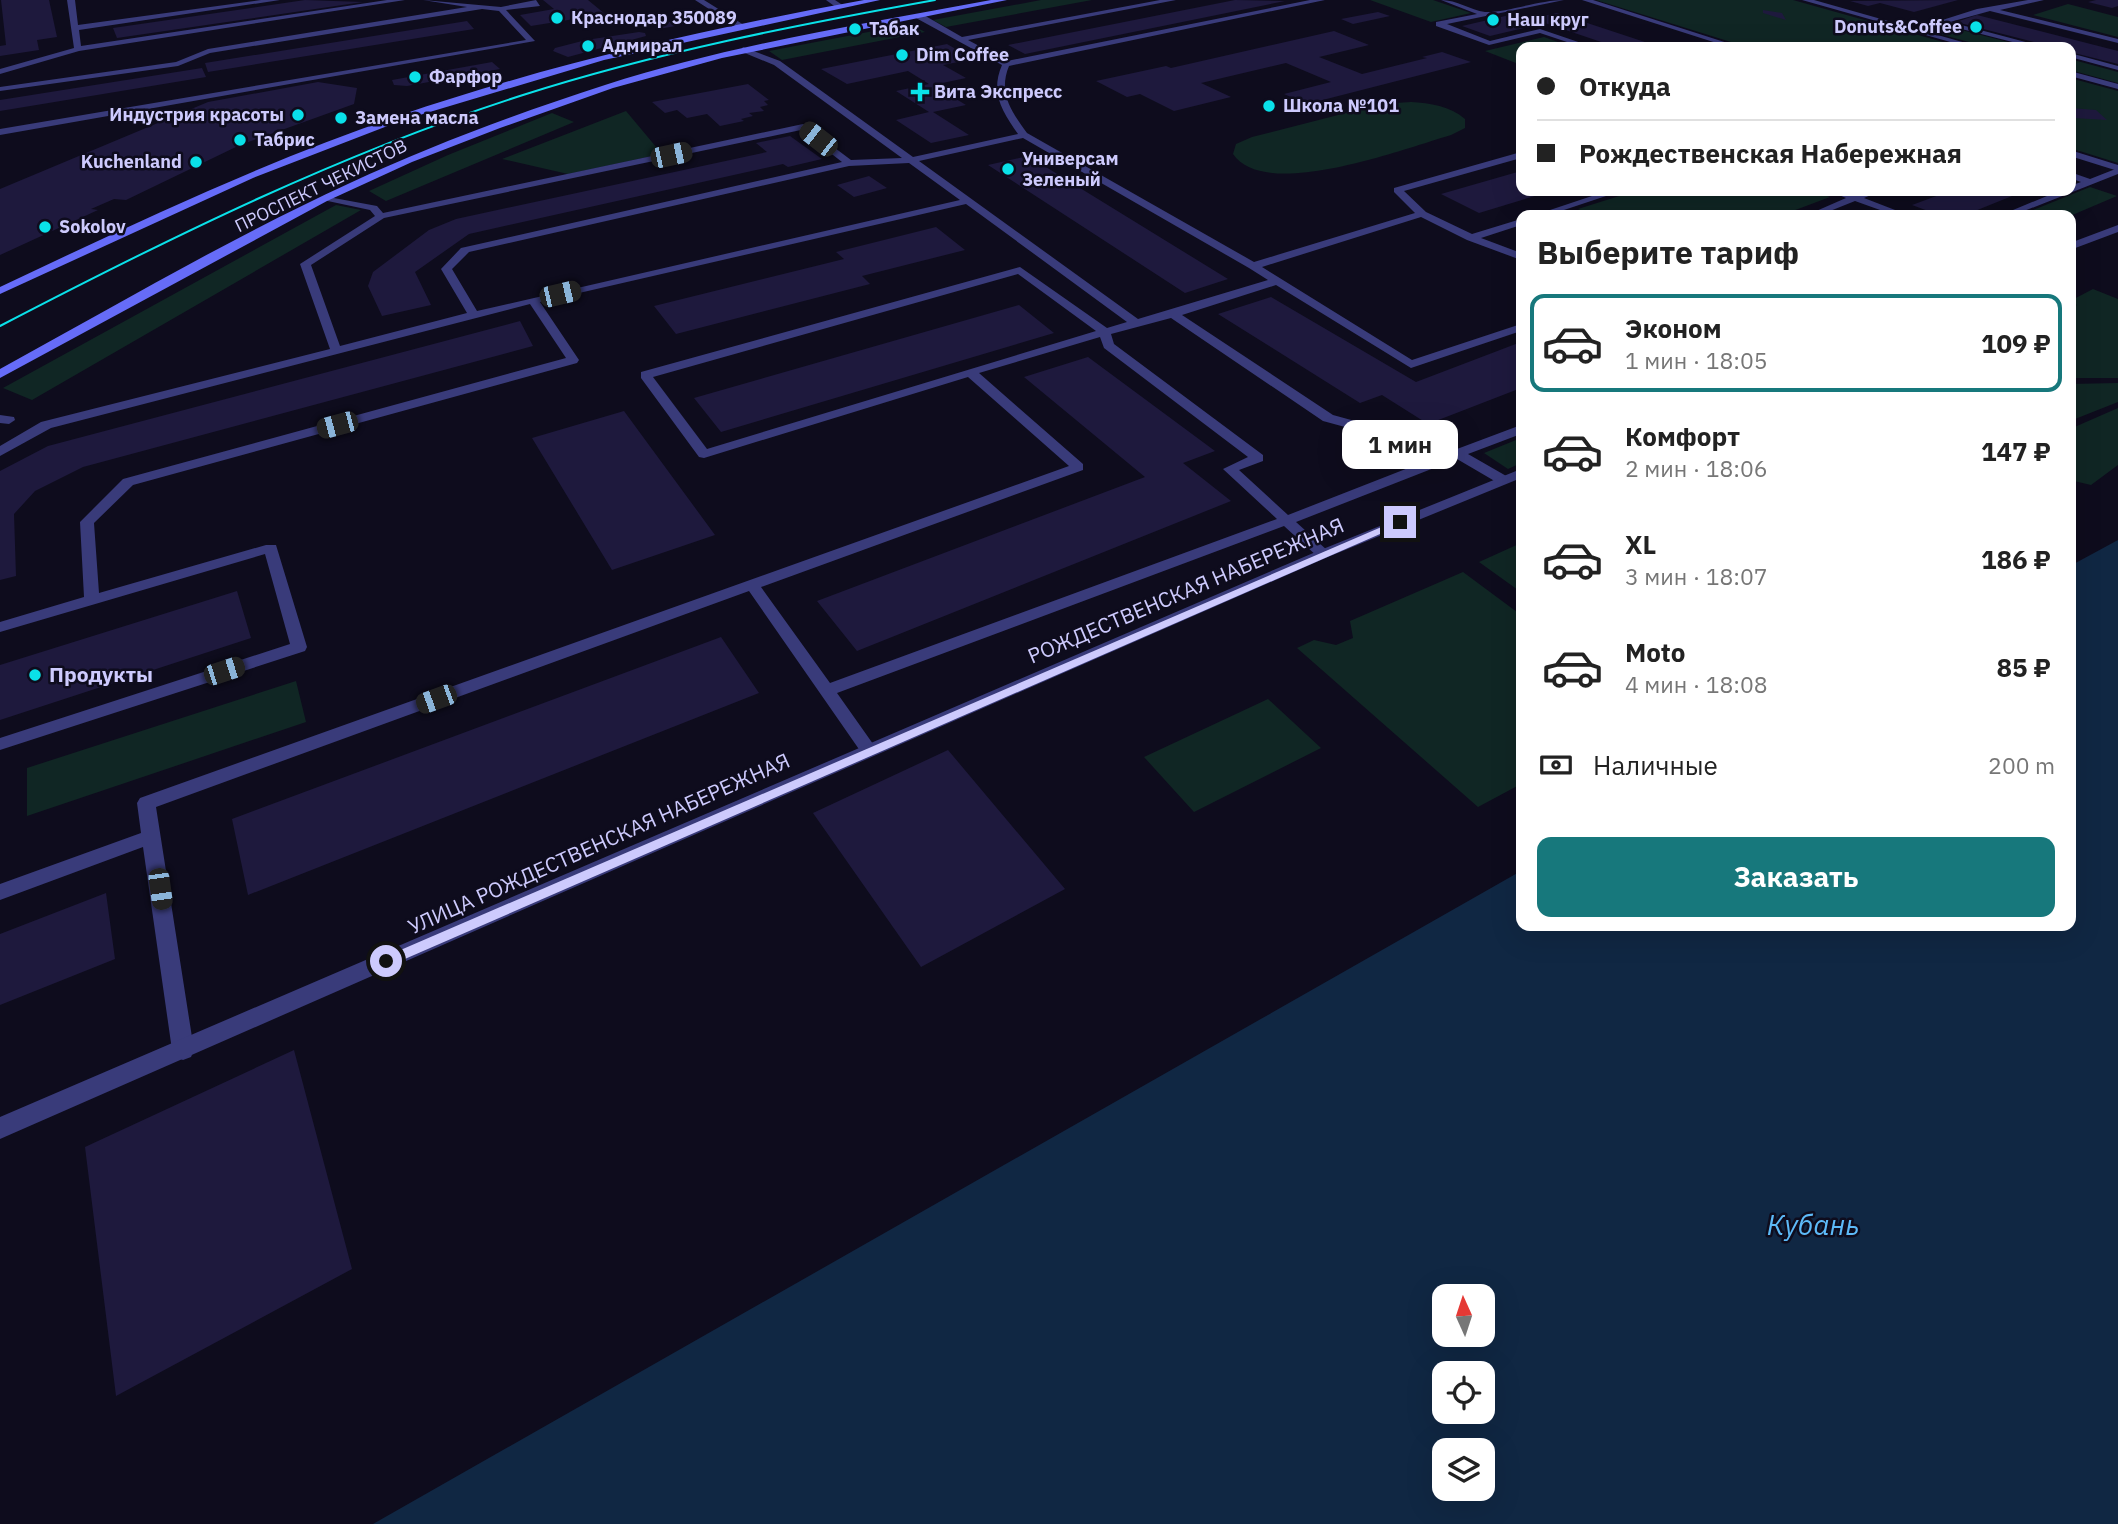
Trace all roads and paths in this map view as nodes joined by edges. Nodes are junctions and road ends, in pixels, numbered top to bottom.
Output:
1 (71, 0) edge
2 (276, 0) edge
3 (401, 0) edge
4 (427, 0) edge
5 (532, 0) edge
6 (699, 0) edge
7 (830, 0) edge
8 (876, 0) edge
9 (1003, 0) edge
10 (1171, 0) edge
11 (1321, 0) edge
12 (1445, 0) edge
13 (1560, 0) edge
14 (1586, 0) edge
15 (1806, 0) edge
16 (2040, 0) edge
17 (1988, 5) edge
18 (486, 6) junction
19 (840, 6) junction
20 (501, 9) junction
21 (1485, 14) junction
22 (919, 16) junction
23 (1943, 22) junction
24 (740, 25) junction
25 (76, 28) junction
26 (1915, 30) junction
27 (961, 39) junction
28 (2118, 41) edge
29 (1575, 42) edge
30 (1721, 42) edge
31 (1958, 42) edge
32 (2021, 42) edge
33 (78, 49) junction
34 (743, 49) junction
35 (2076, 57) edge
36 (1006, 64) junction
37 (2118, 68) edge
38 (0, 72) edge
39 (2076, 75) edge
40 (2118, 87) edge
41 (0, 89) edge
42 (0, 132) edge
43 (1024, 135) junction
44 (2076, 155) edge
45 (1516, 156) edge
46 (912, 160) junction
47 (849, 163) junction
48 (2118, 169) edge
49 (2076, 177) edge
50 (2090, 182) junction
51 (2076, 187) edge
52 (1600, 196) edge
53 (1849, 196) edge
54 (1861, 196) edge
55 (2054, 196) edge
56 (326, 198) junction
57 (1855, 198) junction
58 (968, 201) junction
59 (1556, 210) edge
60 (1825, 210) edge
61 (1889, 210) edge
62 (2019, 210) edge
63 (1422, 214) junction
64 (381, 216) junction
65 (1516, 224) edge
66 (2118, 228) edge
67 (1471, 238) junction
68 (2076, 245) edge
69 (1516, 255) edge
70 (1253, 266) junction
71 (1277, 281) junction
72 (0, 290) edge
73 (533, 300) junction
74 (1173, 314) junction
75 (474, 315) junction
76 (1136, 323) junction
77 (1516, 329) edge
78 (1104, 332) junction
79 (335, 349) junction
80 (971, 373) junction
81 (0, 374) edge
82 (1516, 431) edge
83 (0, 452) edge
84 (1458, 454) junction
85 (1516, 475) edge
86 (1503, 480) junction
87 (1285, 521) junction
88 (1323, 554) junction
89 (752, 585) junction
90 (92, 600) junction
91 (0, 627) edge
92 (827, 690) junction
93 (0, 744) edge
94 (869, 751) junction
95 (153, 836) junction
96 (0, 892) edge
97 (183, 1050) junction
98 (0, 1128) edge

1 - 25 street
2 - 25 street
3 - 33 street
4 - 18 street
5 - 20 street
6 - 24 street
7 - 19 street
8 - 19 main road, ПРОСПЕКТ ЧЕКИСТОВ
9 - 22 main road, ПРОСПЕКТ ЧЕКИСТОВ
10 - 27 street
11 - 36 street
12 - 21 street
13 - 21 street
14 - 30 street
15 - 26 street
16 - 17 street
17 - 23 street
17 - 28 street
18 - 20 street
18 - 41 street
19 - 24 main road, ПРОСПЕКТ ЧЕКИСТОВ
20 - 42 street
21 - 29 street
22 - 27 street
22 - 34 main road, ПРОСПЕКТ ЧЕКИСТОВ
23 - 26 street
23 - 32 street
24 - 72 main road, ПРОСПЕКТ ЧЕКИСТОВ
25 - 33 street
26 - 31 street
27 - 36 street
33 - 38 street
34 - 46 street
34 - 56 main road, ПРОСПЕКТ ЧЕКИСТОВ
35 - 37 street
36 - 43 street
39 - 40 street
43 - 46 street
43 - 70 street
44 - 48 street
45 - 63 street
46 - 47 street
46 - 58 street
47 - 64 street
47 - 75 street
48 - 50 street
49 - 50 street
50 - 51 street
52 - 59 street
53 - 57 street
54 - 57 street
55 - 62 street
56 - 64 street
56 - 81 main road, ПРОСПЕКТ ЧЕКИСТОВ
57 - 60 street
57 - 61 street
58 - 73 street
58 - 76 street
63 - 67 street
63 - 70 street
64 - 79 street
65 - 67 street
66 - 68 street
67 - 69 street
70 - 71 street
71 - 74 street
71 - 77 street
73 - 75 street
73 - 90 street
74 - 76 street
74 - 84 street
75 - 79 street
76 - 78 street
78 - 80 street
78 - 80 street
78 - 87 street
79 - 83 street
80 - 89 street
82 - 84 street
84 - 86 street
84 - 87 street
85 - 86 street, РОЖДЕСТВЕНСКАЯ НАБЕРЕЖНАЯ
86 - 88 street, РОЖДЕСТВЕНСКАЯ НАБЕРЕЖНАЯ
87 - 88 street
87 - 92 street
88 - 94 street, РОЖДЕСТВЕНСКАЯ НАБЕРЕЖНАЯ
89 - 92 street
89 - 95 street
90 - 91 street
90 - 93 street
92 - 94 street
94 - 97 street, УЛИЦА РОЖДЕСТВЕНСКАЯ НАБЕРЕЖНАЯ
95 - 96 street
95 - 97 street
97 - 98 street, УЛИЦА РОЖДЕСТВЕНСКАЯ НАБЕРЕЖНАЯ

